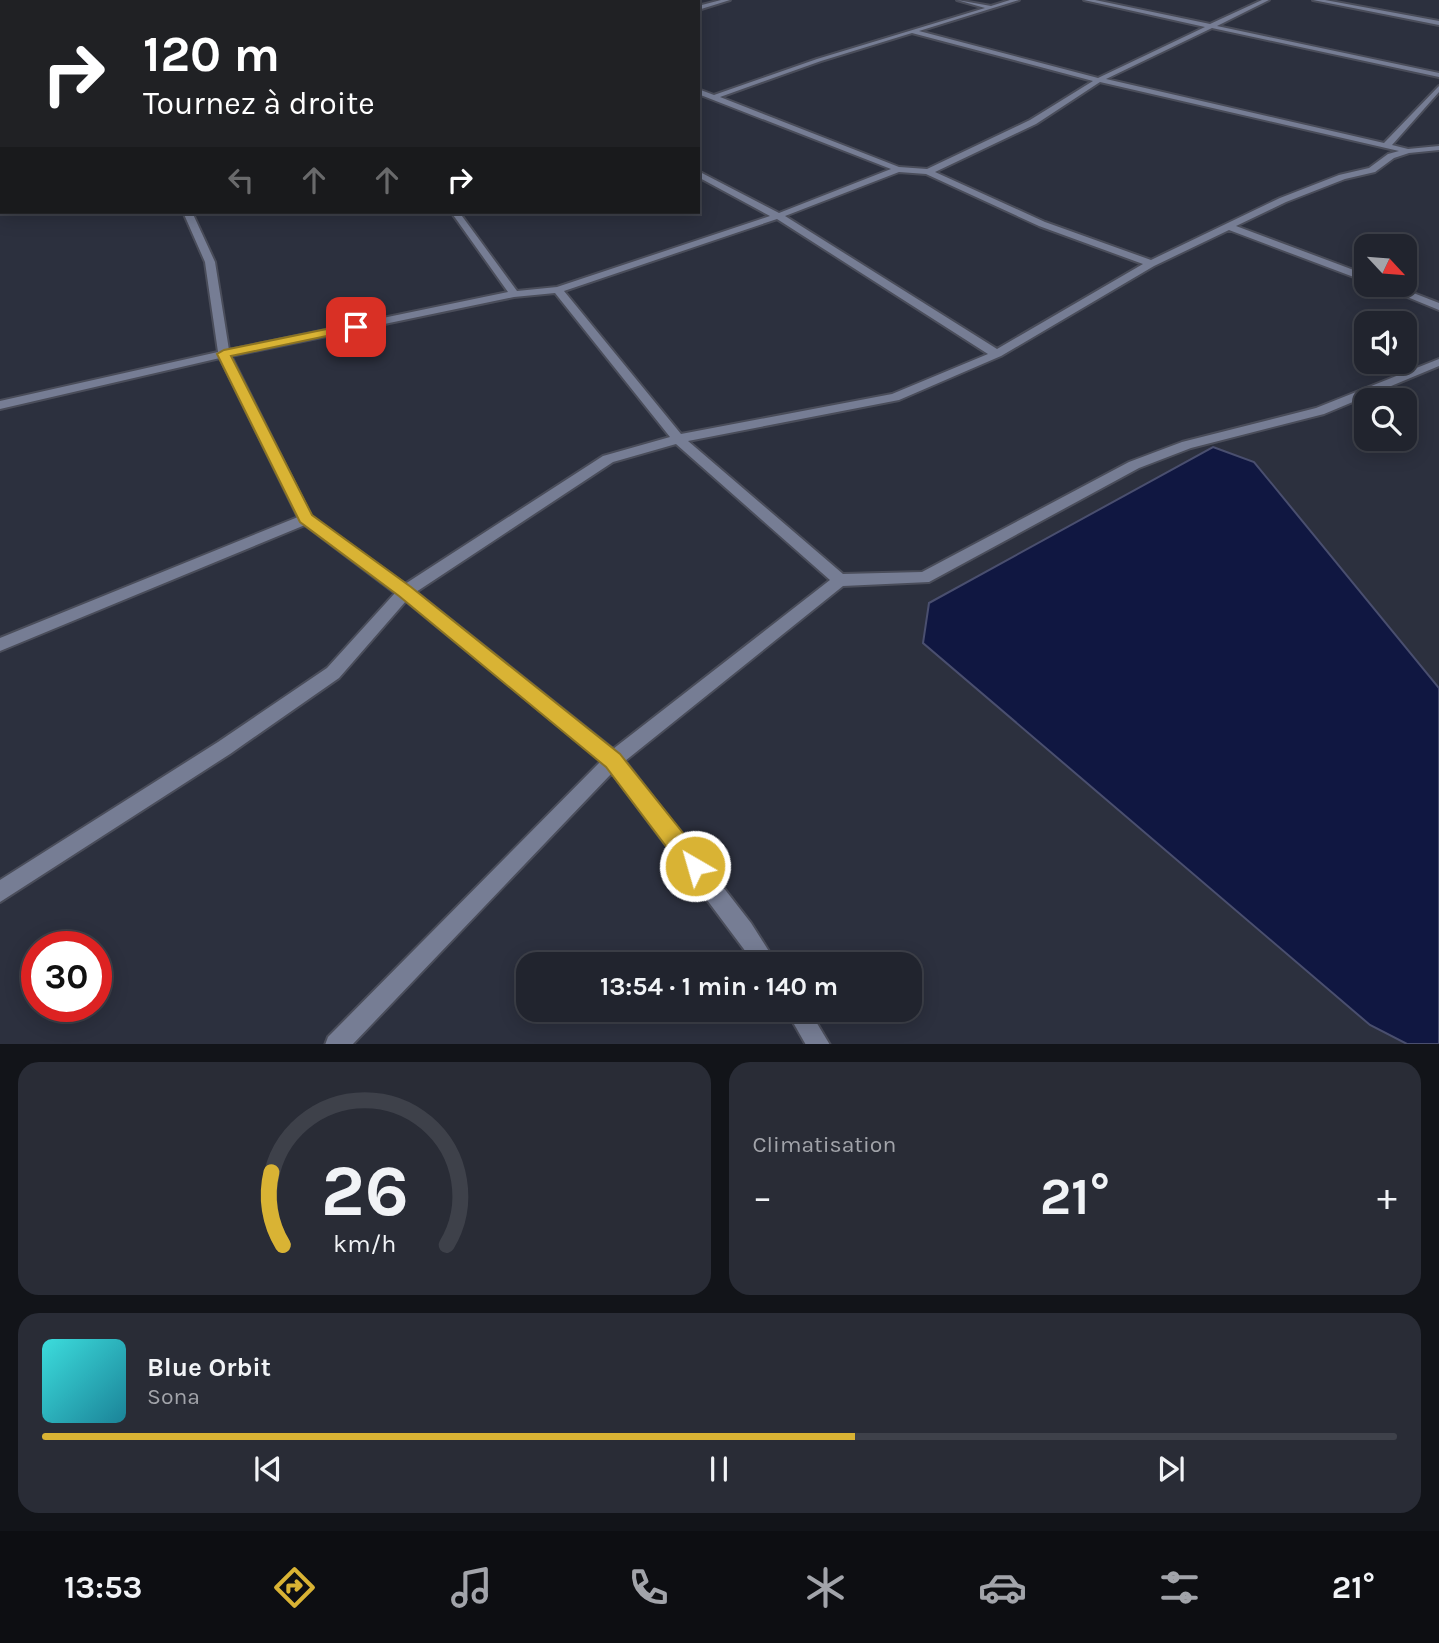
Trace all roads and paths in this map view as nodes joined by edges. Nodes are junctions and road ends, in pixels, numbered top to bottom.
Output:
1 (727, 0) edge
2 (960, 0) edge
3 (1016, 0) edge
4 (1087, 0) edge
5 (1266, 0) edge
6 (1316, 0) edge
7 (700, 7) edge
8 (991, 8) junction
9 (1439, 23) edge
10 (1209, 26) junction
11 (910, 31) junction
12 (1439, 75) edge
13 (1099, 80) junction
14 (1439, 88) edge
15 (700, 92) edge
16 (714, 97) junction
17 (1386, 146) junction
18 (1439, 148) edge
19 (1408, 151) junction
20 (898, 169) junction
21 (928, 172) junction
22 (700, 174) edge
23 (188, 214) edge
24 (456, 214) edge
25 (778, 216) junction
26 (1227, 226) junction
27 (1151, 264) junction
28 (1354, 274) edge
29 (558, 290) junction
30 (514, 294) junction
31 (1416, 298) edge
32 (1439, 307) edge
33 (224, 354) junction
34 (997, 355) junction
35 (1439, 362) edge
36 (0, 405) edge
37 (678, 439) junction
38 (306, 519) junction
39 (840, 580) junction
40 (405, 592) junction
41 (0, 645) edge
42 (613, 760) junction
43 (0, 891) edge
44 (759, 952) edge
45 (804, 1022) edge
46 (817, 1043) edge
47 (338, 1044) edge

1 - 7 street
2 - 8 street
3 - 8 street
4 - 10 street
5 - 10 street
6 - 9 street
8 - 11 street
10 - 12 street
10 - 13 street
11 - 13 street
11 - 16 street
13 - 17 street
13 - 21 street
14 - 17 street
15 - 16 street
16 - 20 street
17 - 19 street
18 - 19 street
19 - 26 street
20 - 21 street
20 - 25 street
21 - 27 street
22 - 25 street
23 - 33 street
24 - 30 street
25 - 29 street
25 - 34 street
26 - 27 street
26 - 28 street
27 - 34 street
29 - 30 street
29 - 37 street
30 - 33 street
31 - 32 street
33 - 36 street
33 - 38 street
34 - 37 street
35 - 39 street
37 - 39 street
37 - 40 street
38 - 40 street
38 - 41 street
39 - 42 street
40 - 42 street
40 - 43 street
42 - 44 street
42 - 47 street
45 - 46 street

